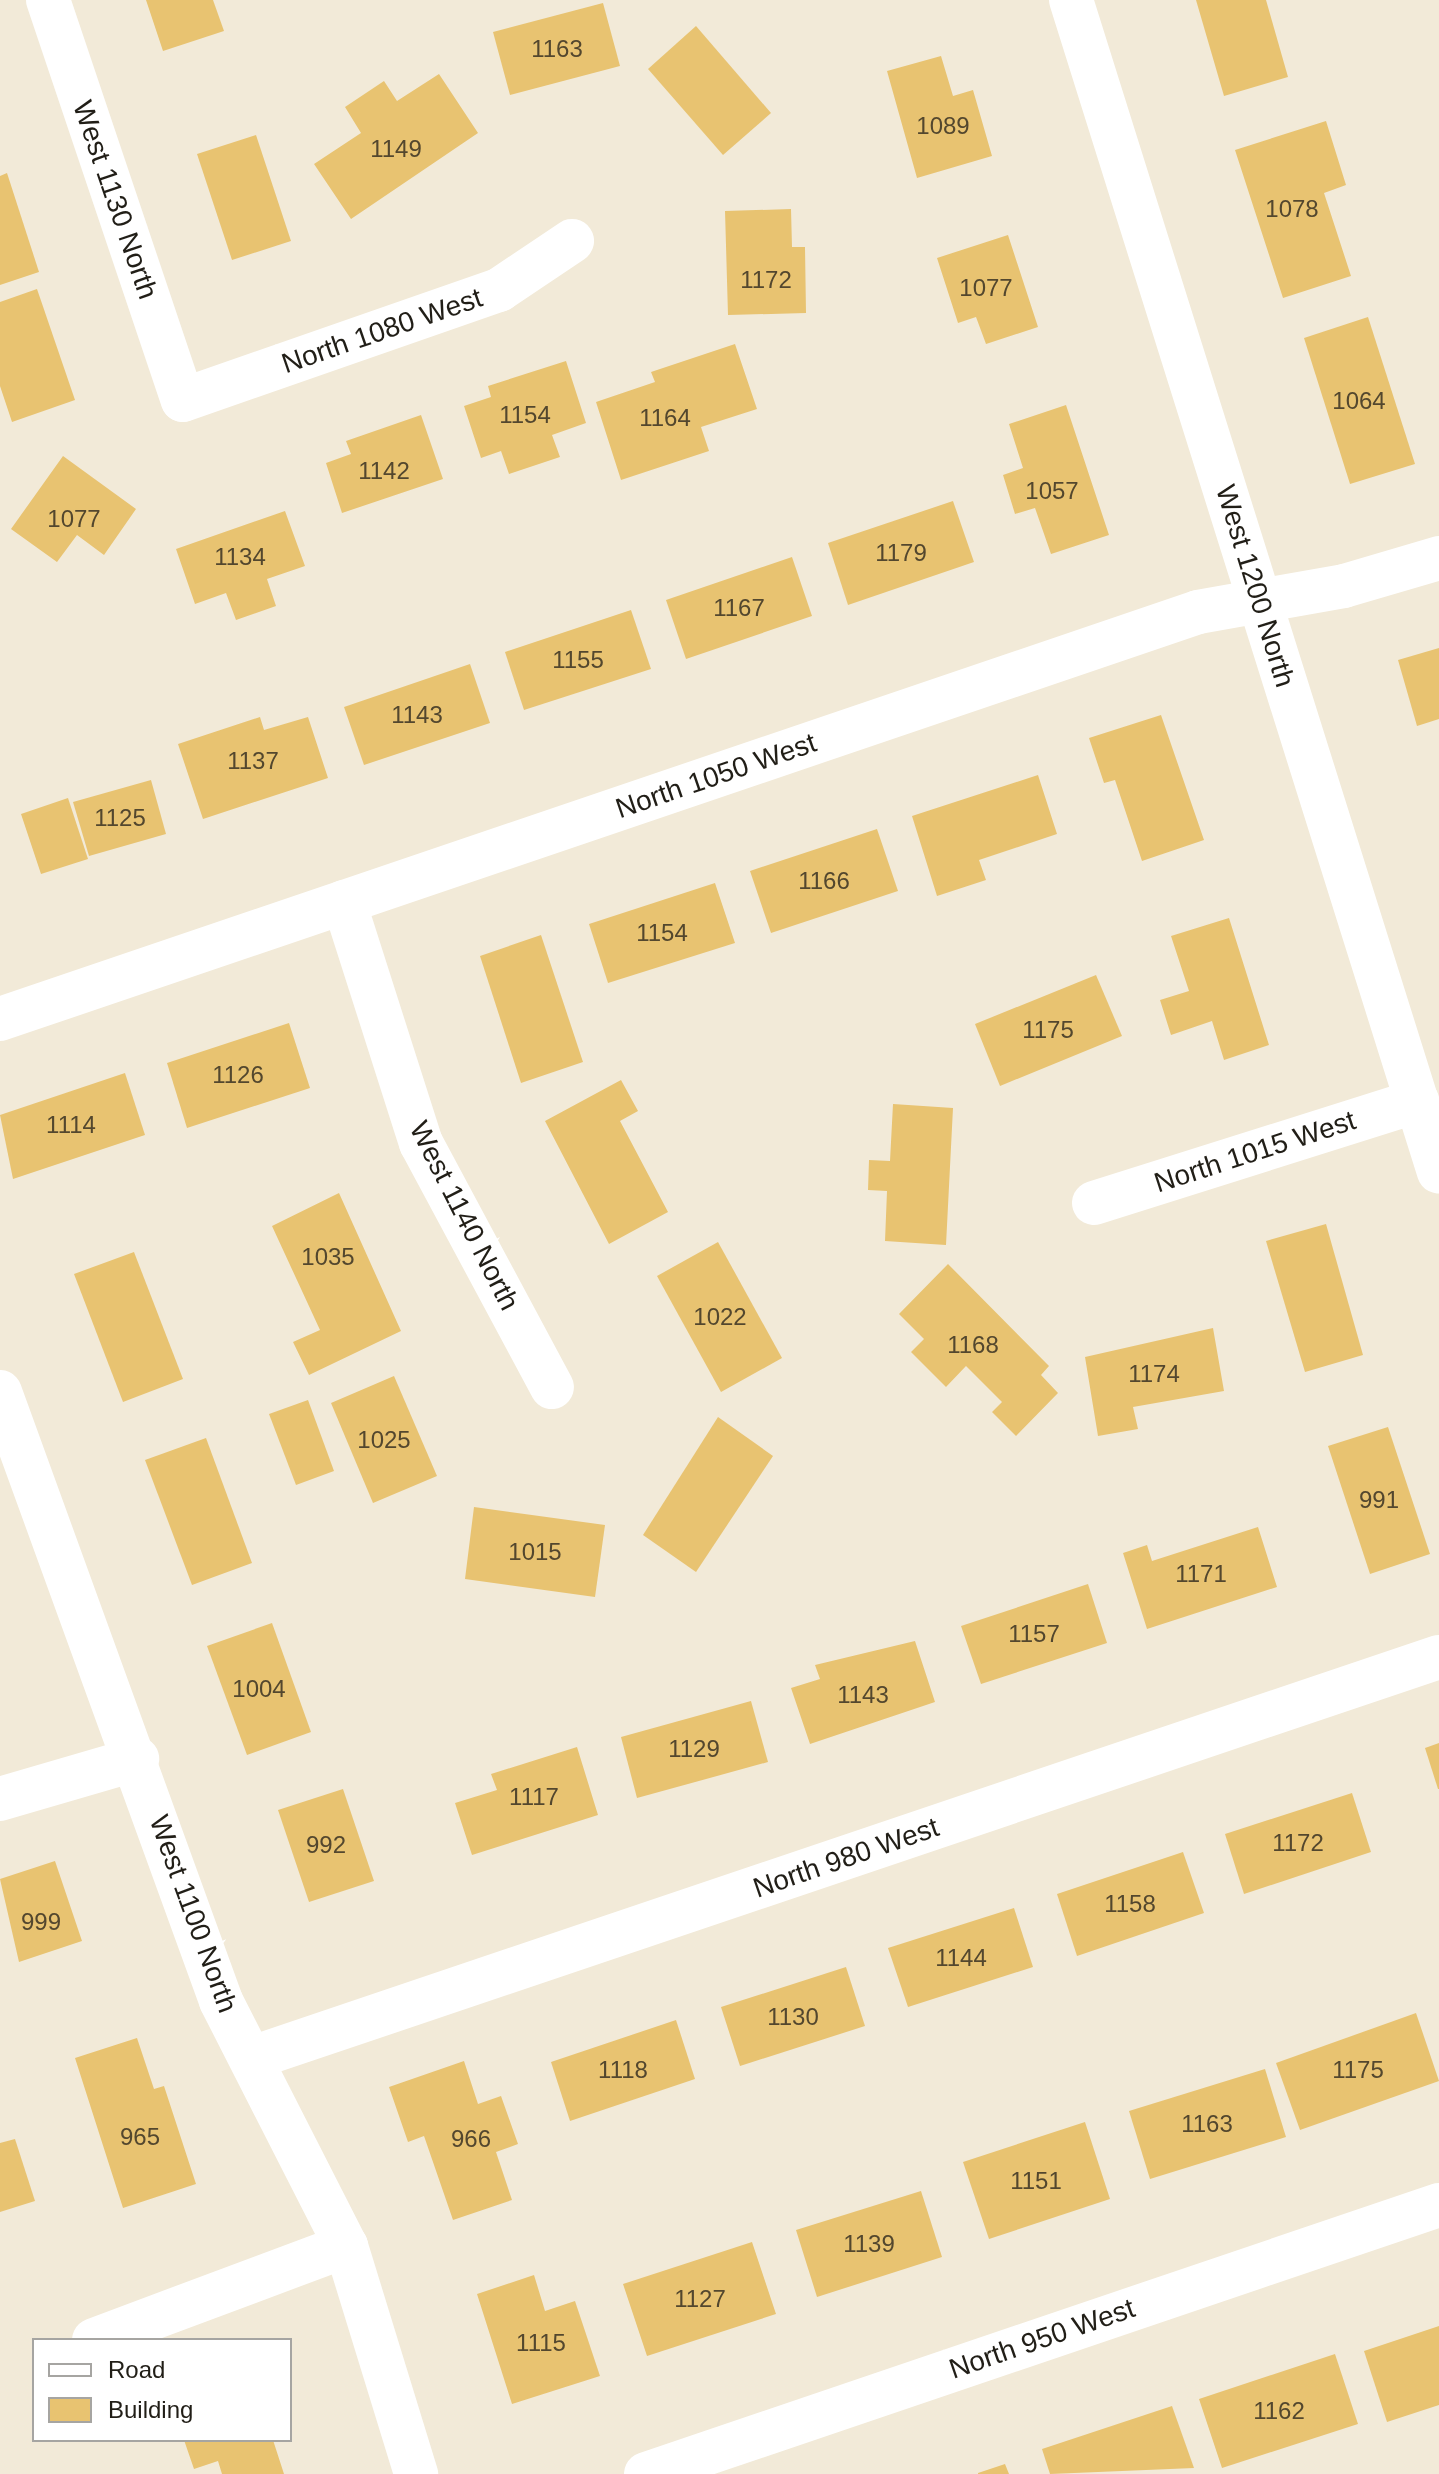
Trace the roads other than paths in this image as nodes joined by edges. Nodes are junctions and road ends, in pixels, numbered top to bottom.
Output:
1 (48, 0) edge
2 (1071, 0) edge
3 (572, 241) dead end
4 (183, 400) joint
5 (1439, 558) edge
6 (1260, 598) junction
7 (344, 902) junction
8 (0, 1019) edge
9 (1417, 1101) junction
10 (1439, 1172) edge
11 (1094, 1203) dead end
12 (552, 1387) dead end
13 (0, 1392) edge
14 (1439, 1657) edge
15 (137, 1759) junction
16 (0, 1799) edge
17 (252, 2058) junction
18 (1439, 2205) edge
19 (346, 2246) junction
20 (99, 2338) edge
21 (416, 2474) edge
22 (646, 2474) edge

1 - 4 street, West 1130 North
2 - 6 street, West 1200 North
3 - 4 street, North 1080 West
5 - 6 street, North 1050 West
6 - 7 street, North 1050 West
6 - 9 street, West 1200 North
7 - 8 street, North 1050 West
7 - 12 street, West 1140 North
9 - 10 street, West 1200 North
9 - 11 street, North 1015 West
13 - 15 street, West 1100 North
14 - 17 street, North 980 West
15 - 16 street
15 - 17 street, West 1100 North
17 - 19 street, West 1100 North
18 - 22 street, North 950 West
19 - 20 street
19 - 21 street, West 1100 North

